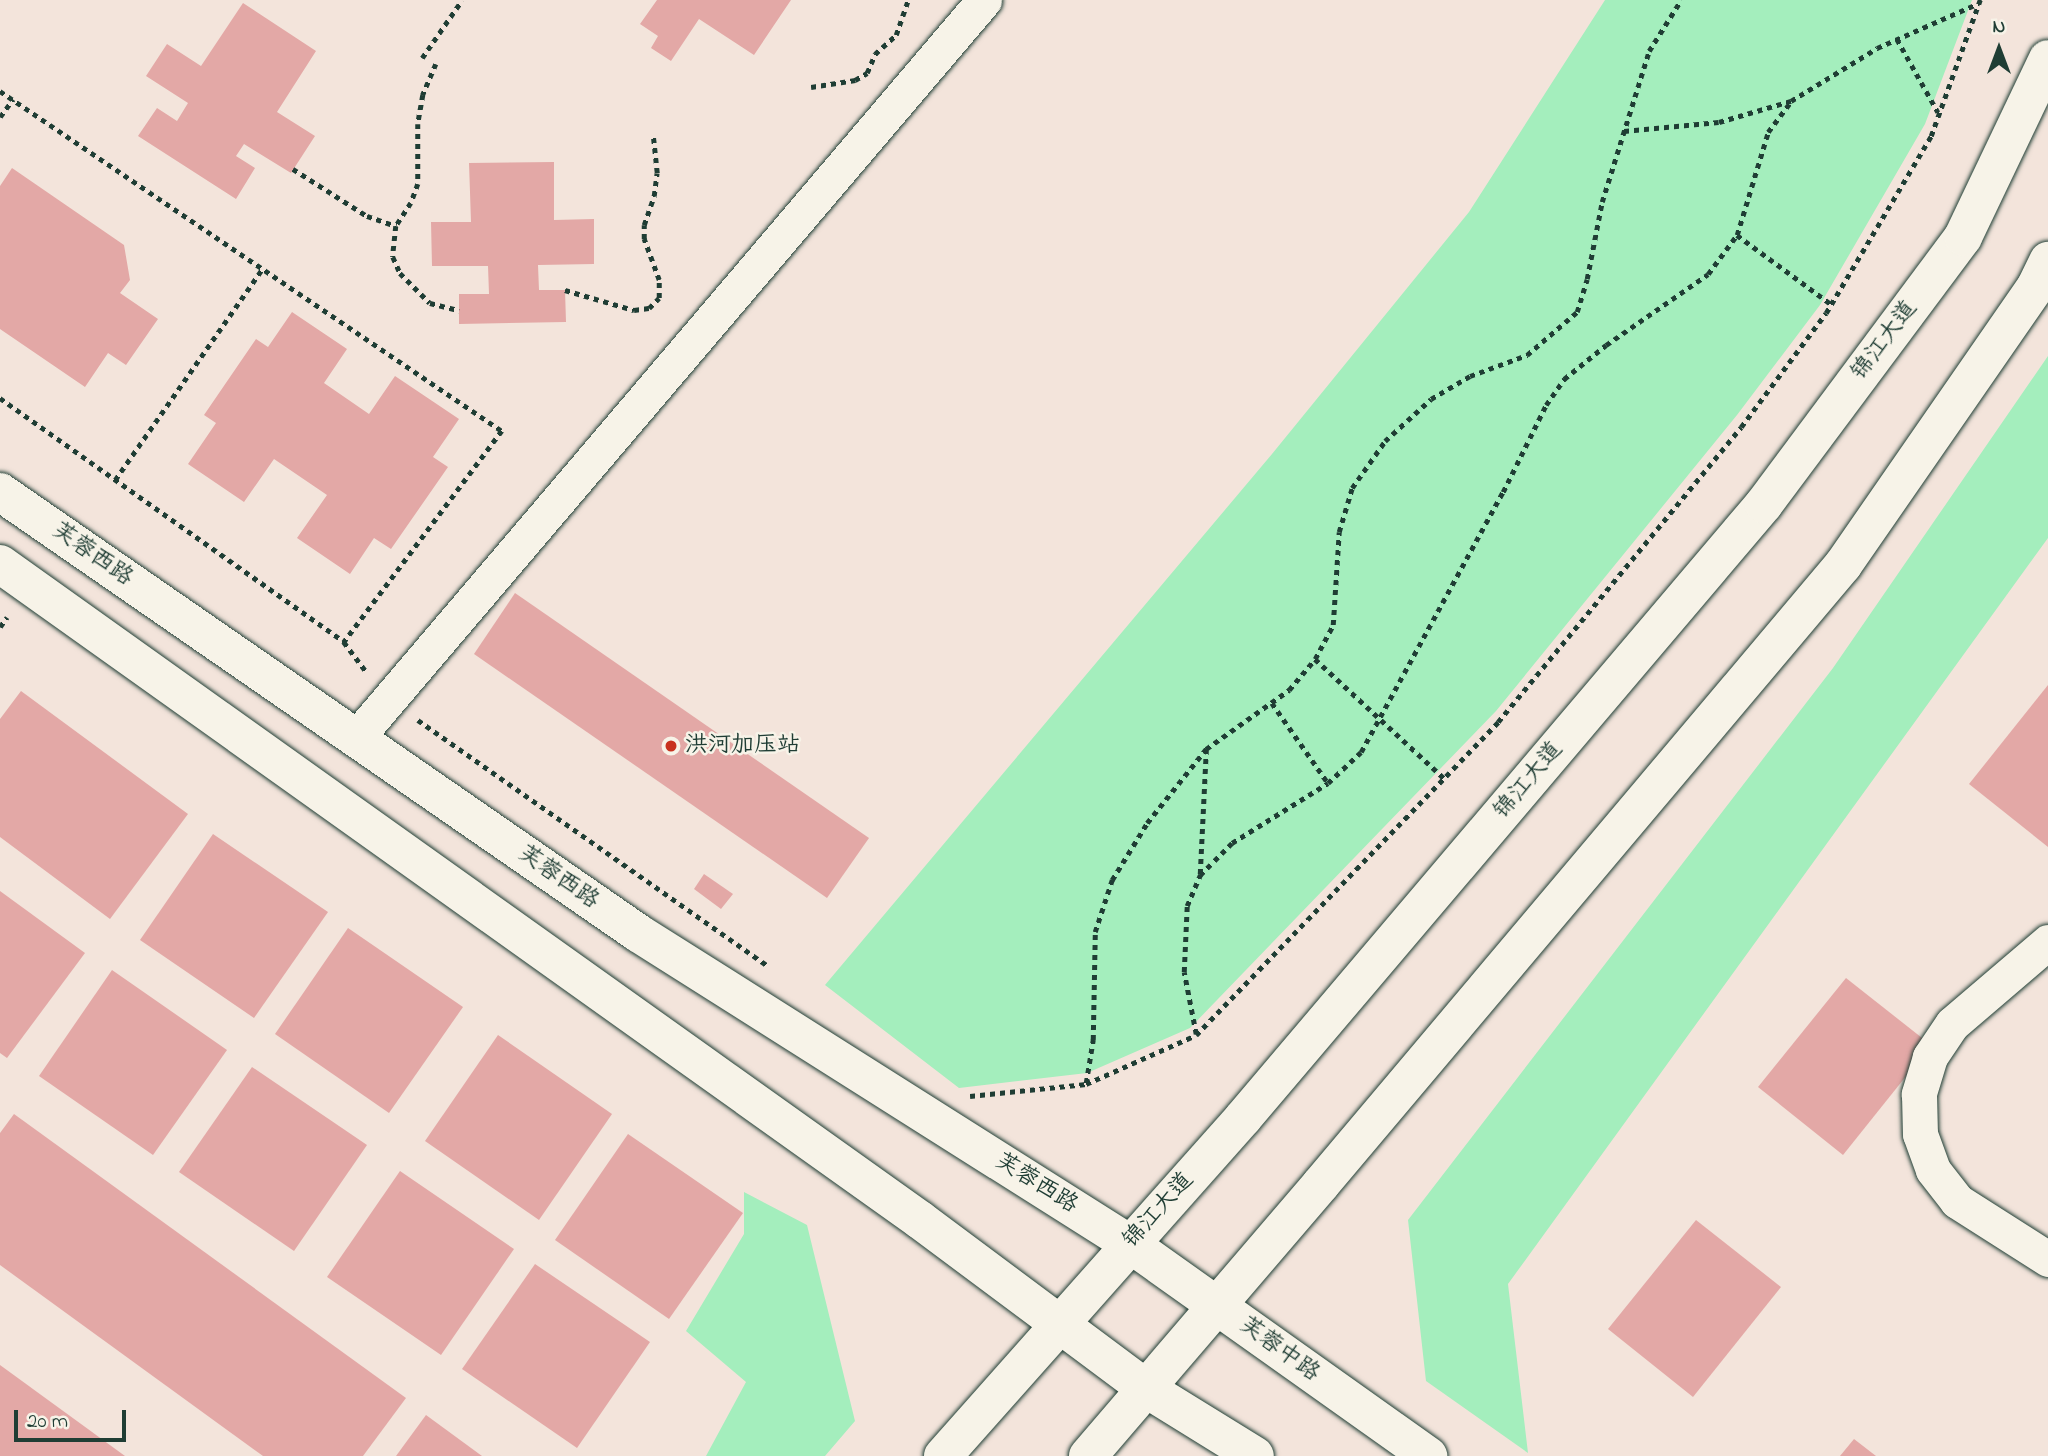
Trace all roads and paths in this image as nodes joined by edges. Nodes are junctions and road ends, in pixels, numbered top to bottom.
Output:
1 (462, 0) edge
2 (908, 0) edge
3 (984, 0) edge
4 (1681, 0) edge
5 (1979, 1) edge
6 (1898, 39) junction
7 (422, 58) dead end
8 (2048, 59) edge
9 (436, 64) dead end
10 (811, 88) dead end
11 (0, 91) edge
12 (13, 99) junction
13 (1791, 101) junction
14 (1939, 113) junction
15 (0, 117) edge
16 (1624, 131) junction
17 (653, 134) dead end
18 (293, 169) dead end
19 (396, 226) junction
20 (1737, 235) junction
21 (2048, 261) edge
22 (262, 269) junction
23 (565, 290) dead end
24 (1831, 304) junction
25 (459, 310) dead end
26 (0, 398) edge
27 (115, 480) junction
28 (0, 492) edge
29 (0, 564) edge
30 (344, 642) junction
31 (1314, 659) junction
32 (388, 698) junction
33 (1272, 703) junction
34 (1381, 718) junction
35 (356, 738) junction
36 (1206, 749) junction
37 (1444, 778) junction
38 (1328, 783) junction
39 (1200, 875) junction
40 (2048, 943) edge
41 (777, 973) dead end
42 (1196, 1035) junction
43 (1086, 1084) junction
44 (968, 1096) dead end
45 (1130, 1244) junction
46 (2048, 1259) edge
47 (1217, 1305) junction
48 (1060, 1322) junction
49 (1145, 1388) junction
50 (943, 1456) edge
51 (1088, 1456) edge
52 (1255, 1456) edge
53 (1428, 1456) edge

1 - 7 path
2 - 10 path
3 - 32 street
4 - 16 path
5 - 6 path
5 - 14 path
6 - 13 path
6 - 14 path
8 - 45 main road, 锦江大道
9 - 19 path
11 - 12 path
12 - 15 path
12 - 22 path
13 - 16 path
13 - 20 path
14 - 24 path
16 - 31 path
17 - 23 path
18 - 19 path
19 - 25 path
20 - 24 path
20 - 34 path
21 - 47 main road
22 - 27 path
22 - 30 path
24 - 37 path
26 - 27 path
27 - 30 path
28 - 35 main road, 芙蓉西路
29 - 48 main road
30 - 32 path
31 - 33 path
31 - 34 path
32 - 35 street
32 - 41 path
33 - 36 path
33 - 38 path
34 - 37 path
34 - 38 path
35 - 45 main road, 芙蓉西路
36 - 39 path
36 - 43 path
37 - 42 path
38 - 39 path
39 - 42 path
40 - 46 street
42 - 43 path
43 - 44 path
45 - 47 main road, 芙蓉中路
45 - 48 main road, 锦江大道
47 - 49 main road
47 - 53 main road, 芙蓉中路
48 - 49 main road
48 - 50 main road, 锦江大道
49 - 51 main road
49 - 52 main road

